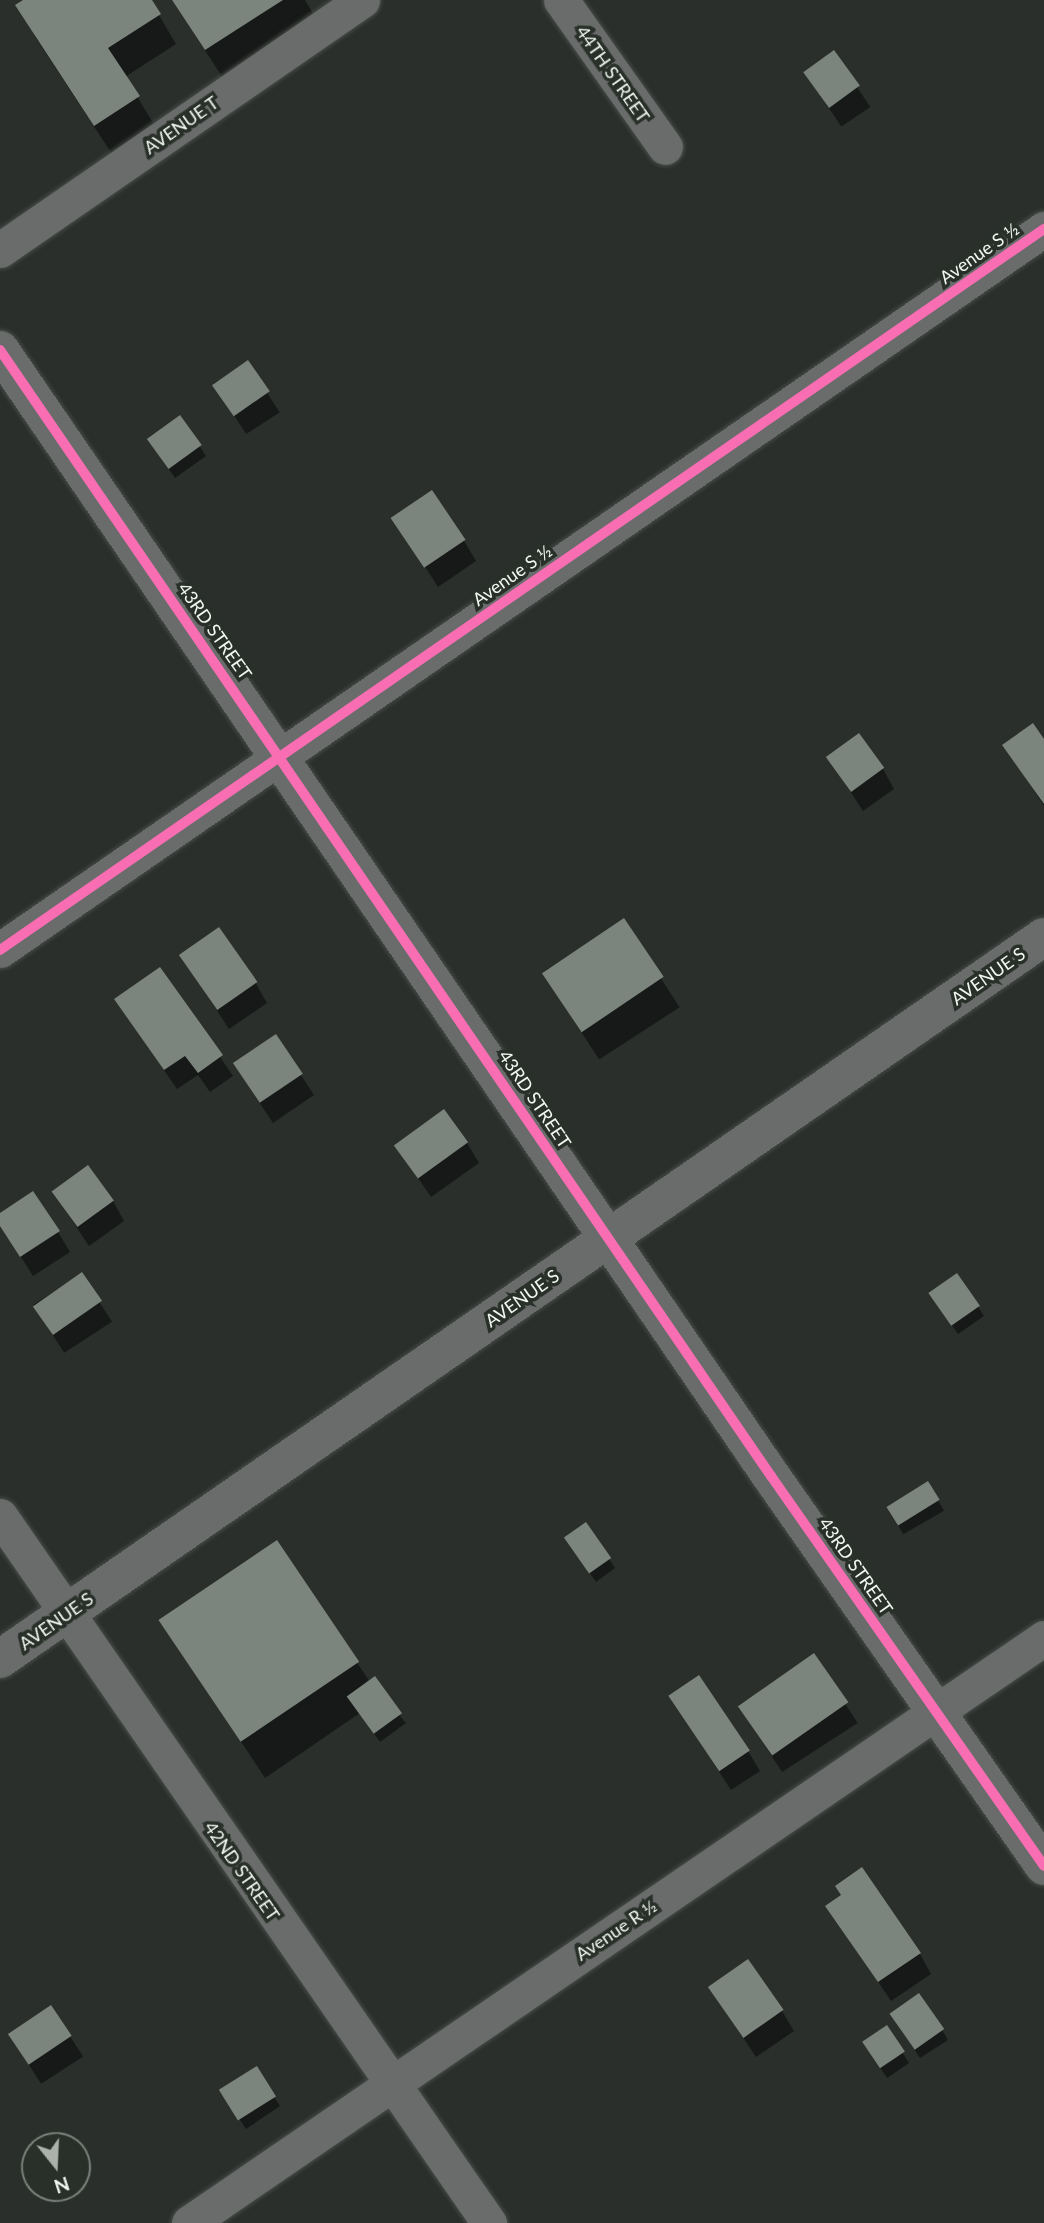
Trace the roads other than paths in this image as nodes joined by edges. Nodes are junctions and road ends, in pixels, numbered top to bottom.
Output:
1 (362, 0) edge
2 (562, 0) edge
3 (666, 147) dead end
4 (1044, 229) edge
5 (0, 250) edge
6 (0, 351) edge
7 (280, 757) junction
8 (1044, 937) edge
9 (0, 950) edge
10 (608, 1238) junction
11 (0, 1516) edge
12 (66, 1613) junction
13 (1044, 1638) edge
14 (0, 1659) edge
15 (938, 1712) junction
16 (1044, 1866) edge
17 (391, 2083) junction
18 (189, 2223) edge
19 (489, 2223) edge

1 - 5 street, AVENUE T
2 - 3 street, 44TH STREET
4 - 7 street, Avenue S ½
6 - 7 street, 43RD STREET
7 - 9 street, Avenue S ½
7 - 10 street, 43RD STREET
8 - 10 street, AVENUE S
10 - 12 street, AVENUE S
10 - 15 street, 43RD STREET
11 - 12 street, 42ND STREET
12 - 14 street, AVENUE S
12 - 17 street, 42ND STREET
13 - 15 street, Avenue R ½
15 - 16 street, 43RD STREET
15 - 17 street, Avenue R ½
17 - 18 street, Avenue R ½
17 - 19 street, 42ND STREET

